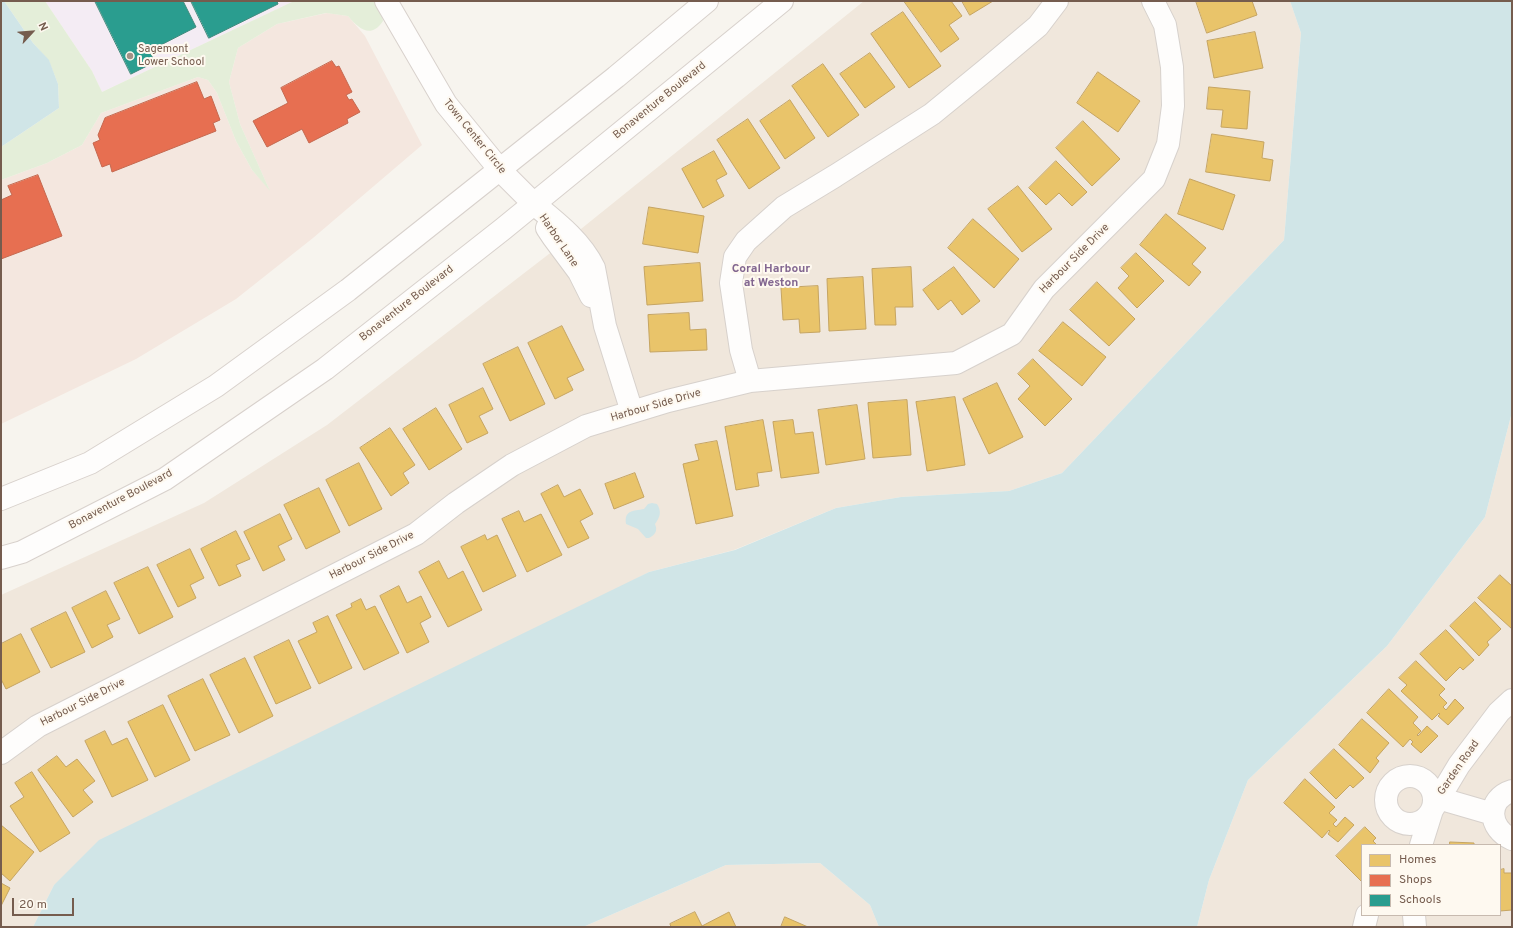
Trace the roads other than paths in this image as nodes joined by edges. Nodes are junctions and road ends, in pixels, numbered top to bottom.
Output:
1 (386, 1) edge
2 (707, 1) edge
3 (782, 1) edge
4 (1057, 1) edge
5 (1153, 1) edge
6 (500, 170) junction
7 (534, 204) junction
8 (590, 277) junction
9 (750, 381) junction
10 (632, 412) junction
11 (1, 499) edge
12 (1, 558) edge
13 (1512, 700) edge
14 (1, 753) edge
15 (1512, 791) edge
16 (1435, 804) junction
17 (1493, 814) junction
18 (1512, 839) edge
19 (1421, 844) edge
20 (1367, 916) edge
21 (1414, 916) edge
22 (1364, 927) edge
23 (1415, 927) edge

1 - 6 street, Town Center Circle
2 - 6 street
3 - 7 street, Bonaventure Boulevard
4 - 9 street
5 - 9 street, Harbour Side Drive
6 - 7 street, Town Center Circle
6 - 11 street
7 - 8 street, Harbor Lane
7 - 8 street, Harbor Lane
7 - 12 street, Bonaventure Boulevard
8 - 10 street, Harbor Lane
9 - 10 street, Harbour Side Drive
10 - 14 street, Harbour Side Drive
13 - 16 street, Garden Road
15 - 17 street
16 - 17 street
16 - 19 street, Garden Road
17 - 18 street
20 - 22 street
21 - 23 street

